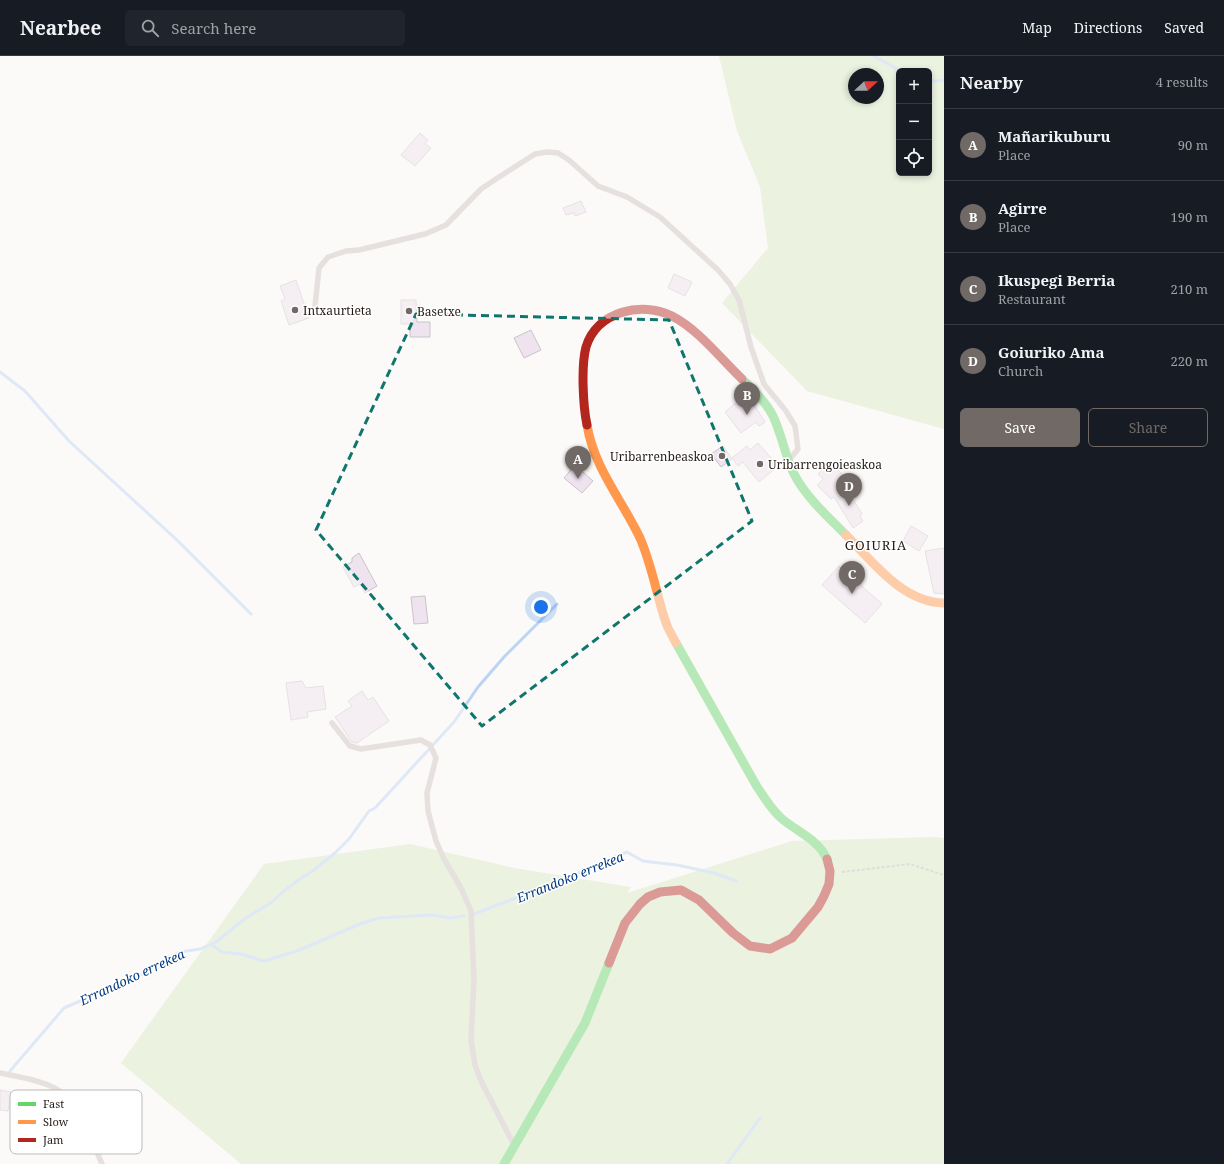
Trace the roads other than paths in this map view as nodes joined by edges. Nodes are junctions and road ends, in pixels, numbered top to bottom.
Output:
1 (315, 306) dead end
2 (788, 461) junction
3 (944, 604) edge
4 (332, 723) dead end
5 (0, 1073) edge
6 (57, 1090) edge
7 (514, 1145) junction
8 (98, 1154) edge
9 (102, 1164) edge
10 (504, 1164) edge

1 - 2 lane
2 - 3 street
2 - 7 street
4 - 7 lane
5 - 6 lane
7 - 10 street
8 - 9 lane

